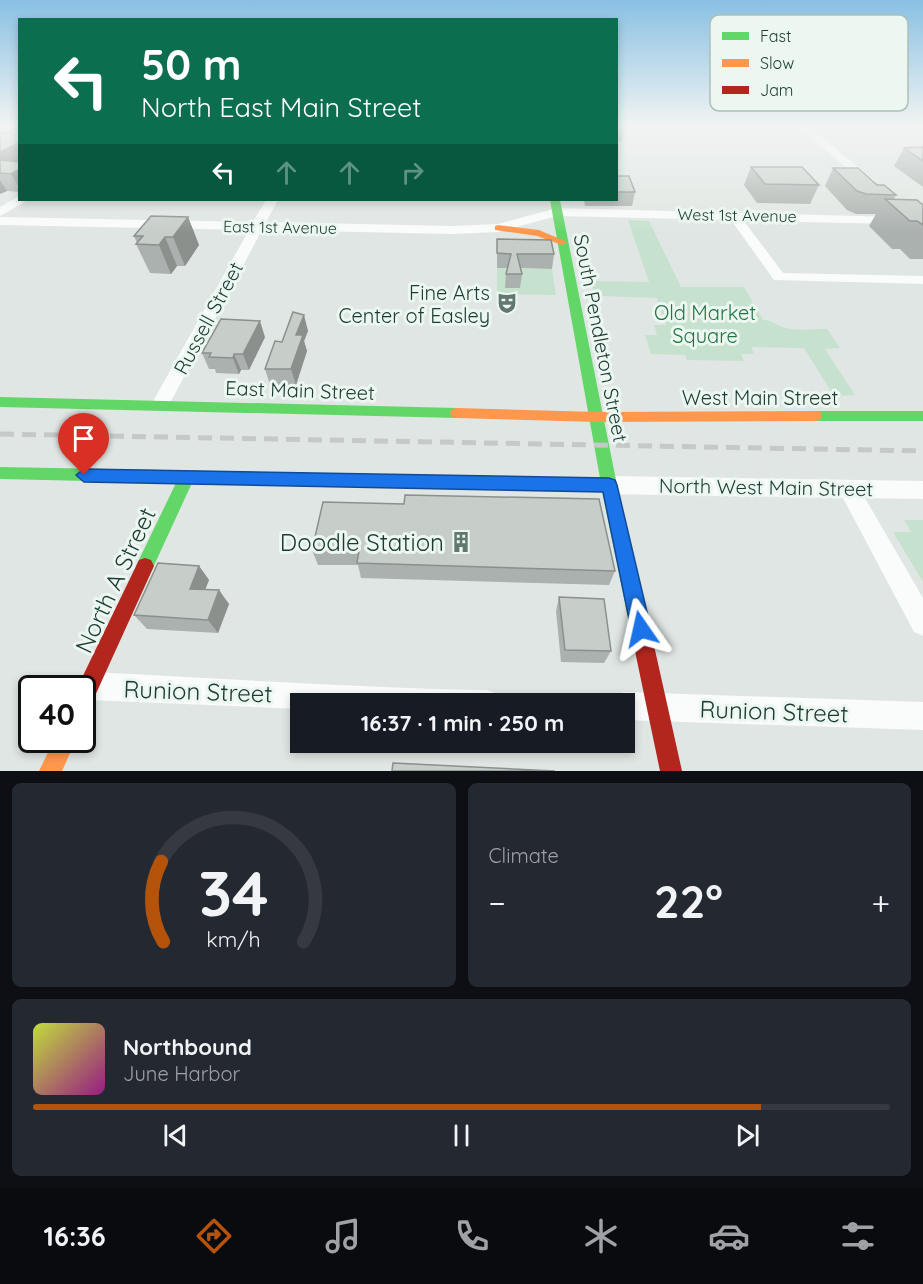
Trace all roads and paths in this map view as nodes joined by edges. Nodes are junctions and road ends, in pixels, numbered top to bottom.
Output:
1 (844, 161) edge
2 (882, 192) edge
3 (20, 201) edge
4 (271, 201) edge
5 (556, 206) edge
6 (0, 212) edge
7 (734, 215) junction
8 (0, 221) edge
9 (906, 221) edge
10 (257, 227) junction
11 (498, 228) junction
12 (562, 242) junction
13 (923, 280) edge
14 (0, 402) edge
15 (160, 405) junction
16 (923, 416) edge
17 (598, 417) junction
18 (0, 473) edge
19 (187, 477) junction
20 (609, 485) junction
21 (849, 489) junction
22 (923, 490) edge
23 (923, 623) edge
24 (95, 675) edge
25 (96, 694) edge
26 (290, 695) edge
27 (635, 706) edge
28 (656, 706) junction
29 (923, 716) edge
30 (59, 753) edge
31 (50, 771) edge
32 (671, 771) edge

1 - 2 street
3 - 6 street
4 - 10 street, Russell Street
5 - 7 street, West 1st Avenue
5 - 11 street, East 1st Avenue
5 - 12 main road, South Pendleton Street
7 - 9 street, West 1st Avenue
7 - 13 street
8 - 10 street, East 1st Avenue
10 - 11 street, East 1st Avenue
10 - 15 street, Russell Street
11 - 12 main road
12 - 17 main road, South Pendleton Street
14 - 15 main road, East Main Street
15 - 17 main road, East Main Street
16 - 17 main road, West Main Street
17 - 20 main road, South Pendleton Street
18 - 19 main road
19 - 20 main road
19 - 24 main road, North A Street
20 - 21 street, North West Main Street
20 - 28 main road, South Pendleton Street
21 - 22 street, North West Main Street
21 - 23 street
25 - 26 street, Runion Street
27 - 28 street, Runion Street
28 - 29 street, Runion Street
28 - 32 main road, South Pendleton Street
30 - 31 main road

